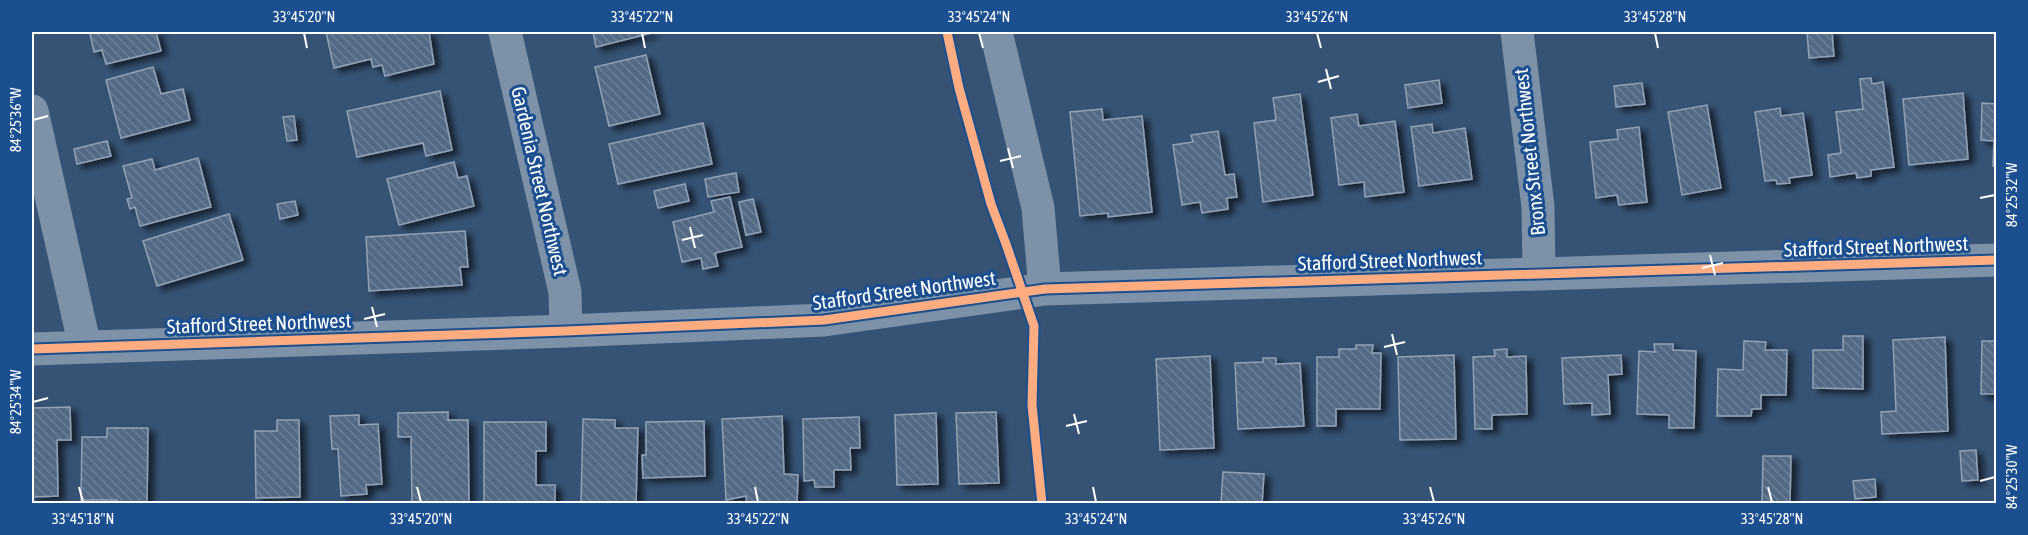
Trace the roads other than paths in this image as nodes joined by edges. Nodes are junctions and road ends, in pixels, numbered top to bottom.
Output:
1 (506, 32) edge
2 (996, 32) edge
3 (1516, 32) edge
4 (32, 111) edge
5 (1996, 260) edge
6 (1539, 273) junction
7 (1045, 289) junction
8 (566, 331) junction
9 (85, 347) junction
10 (32, 349) edge

1 - 8 street, Gardenia Street Northwest
2 - 7 street
3 - 6 street, Bronx Street Northwest
4 - 9 street
5 - 6 street, Stafford Street Northwest
6 - 7 street, Stafford Street Northwest
7 - 8 street, Stafford Street Northwest
8 - 9 street, Stafford Street Northwest
9 - 10 street, Stafford Street Northwest

